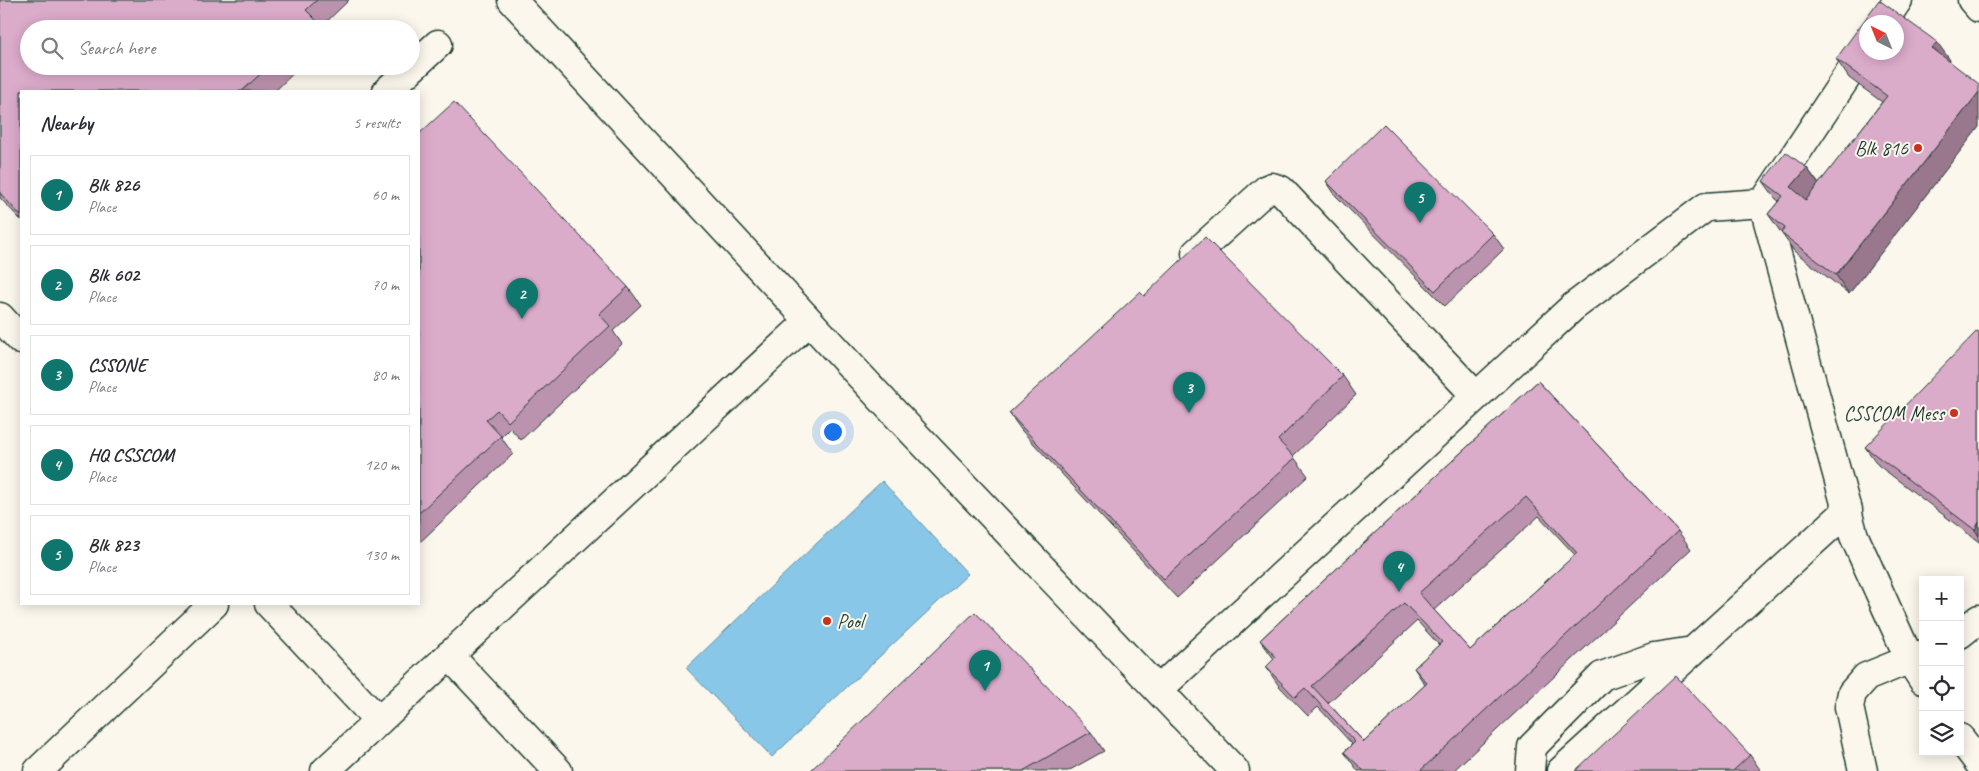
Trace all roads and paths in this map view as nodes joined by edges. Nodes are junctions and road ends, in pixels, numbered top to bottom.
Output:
1 (512, 0) edge
2 (1898, 0) edge
3 (1972, 0) edge
4 (1979, 8) edge
5 (1888, 15) edge
6 (438, 44) dead end
7 (1859, 59) edge
8 (420, 61) edge
9 (404, 75) edge
10 (388, 90) edge
11 (1763, 203) junction
12 (1196, 253) edge
13 (0, 318) edge
14 (809, 321) junction
15 (20, 339) edge
16 (1476, 396) junction
17 (1848, 510) junction
18 (213, 605) edge
19 (270, 605) edge
20 (1979, 619) edge
21 (1964, 631) edge
22 (1693, 651) junction
23 (449, 655) junction
24 (1918, 664) edge
25 (1158, 690) junction
26 (379, 721) junction
27 (1964, 743) edge
28 (1979, 763) edge
29 (38, 771) edge
30 (325, 771) edge
31 (558, 771) edge
32 (1235, 771) edge
33 (1530, 771) edge
34 (1561, 771) edge
35 (1863, 771) edge

1 - 14 lane
2 - 5 lane
3 - 4 lane
6 - 8 lane
7 - 11 lane
9 - 10 lane
11 - 16 lane
11 - 17 lane
12 - 16 lane
13 - 15 lane
14 - 23 lane
14 - 25 lane
16 - 25 lane
17 - 22 lane
17 - 24 lane
18 - 29 lane
19 - 26 lane
20 - 21 lane
22 - 33 lane
22 - 34 lane
23 - 26 lane
23 - 31 lane
24 - 35 lane
25 - 32 lane
26 - 30 lane
27 - 28 lane

